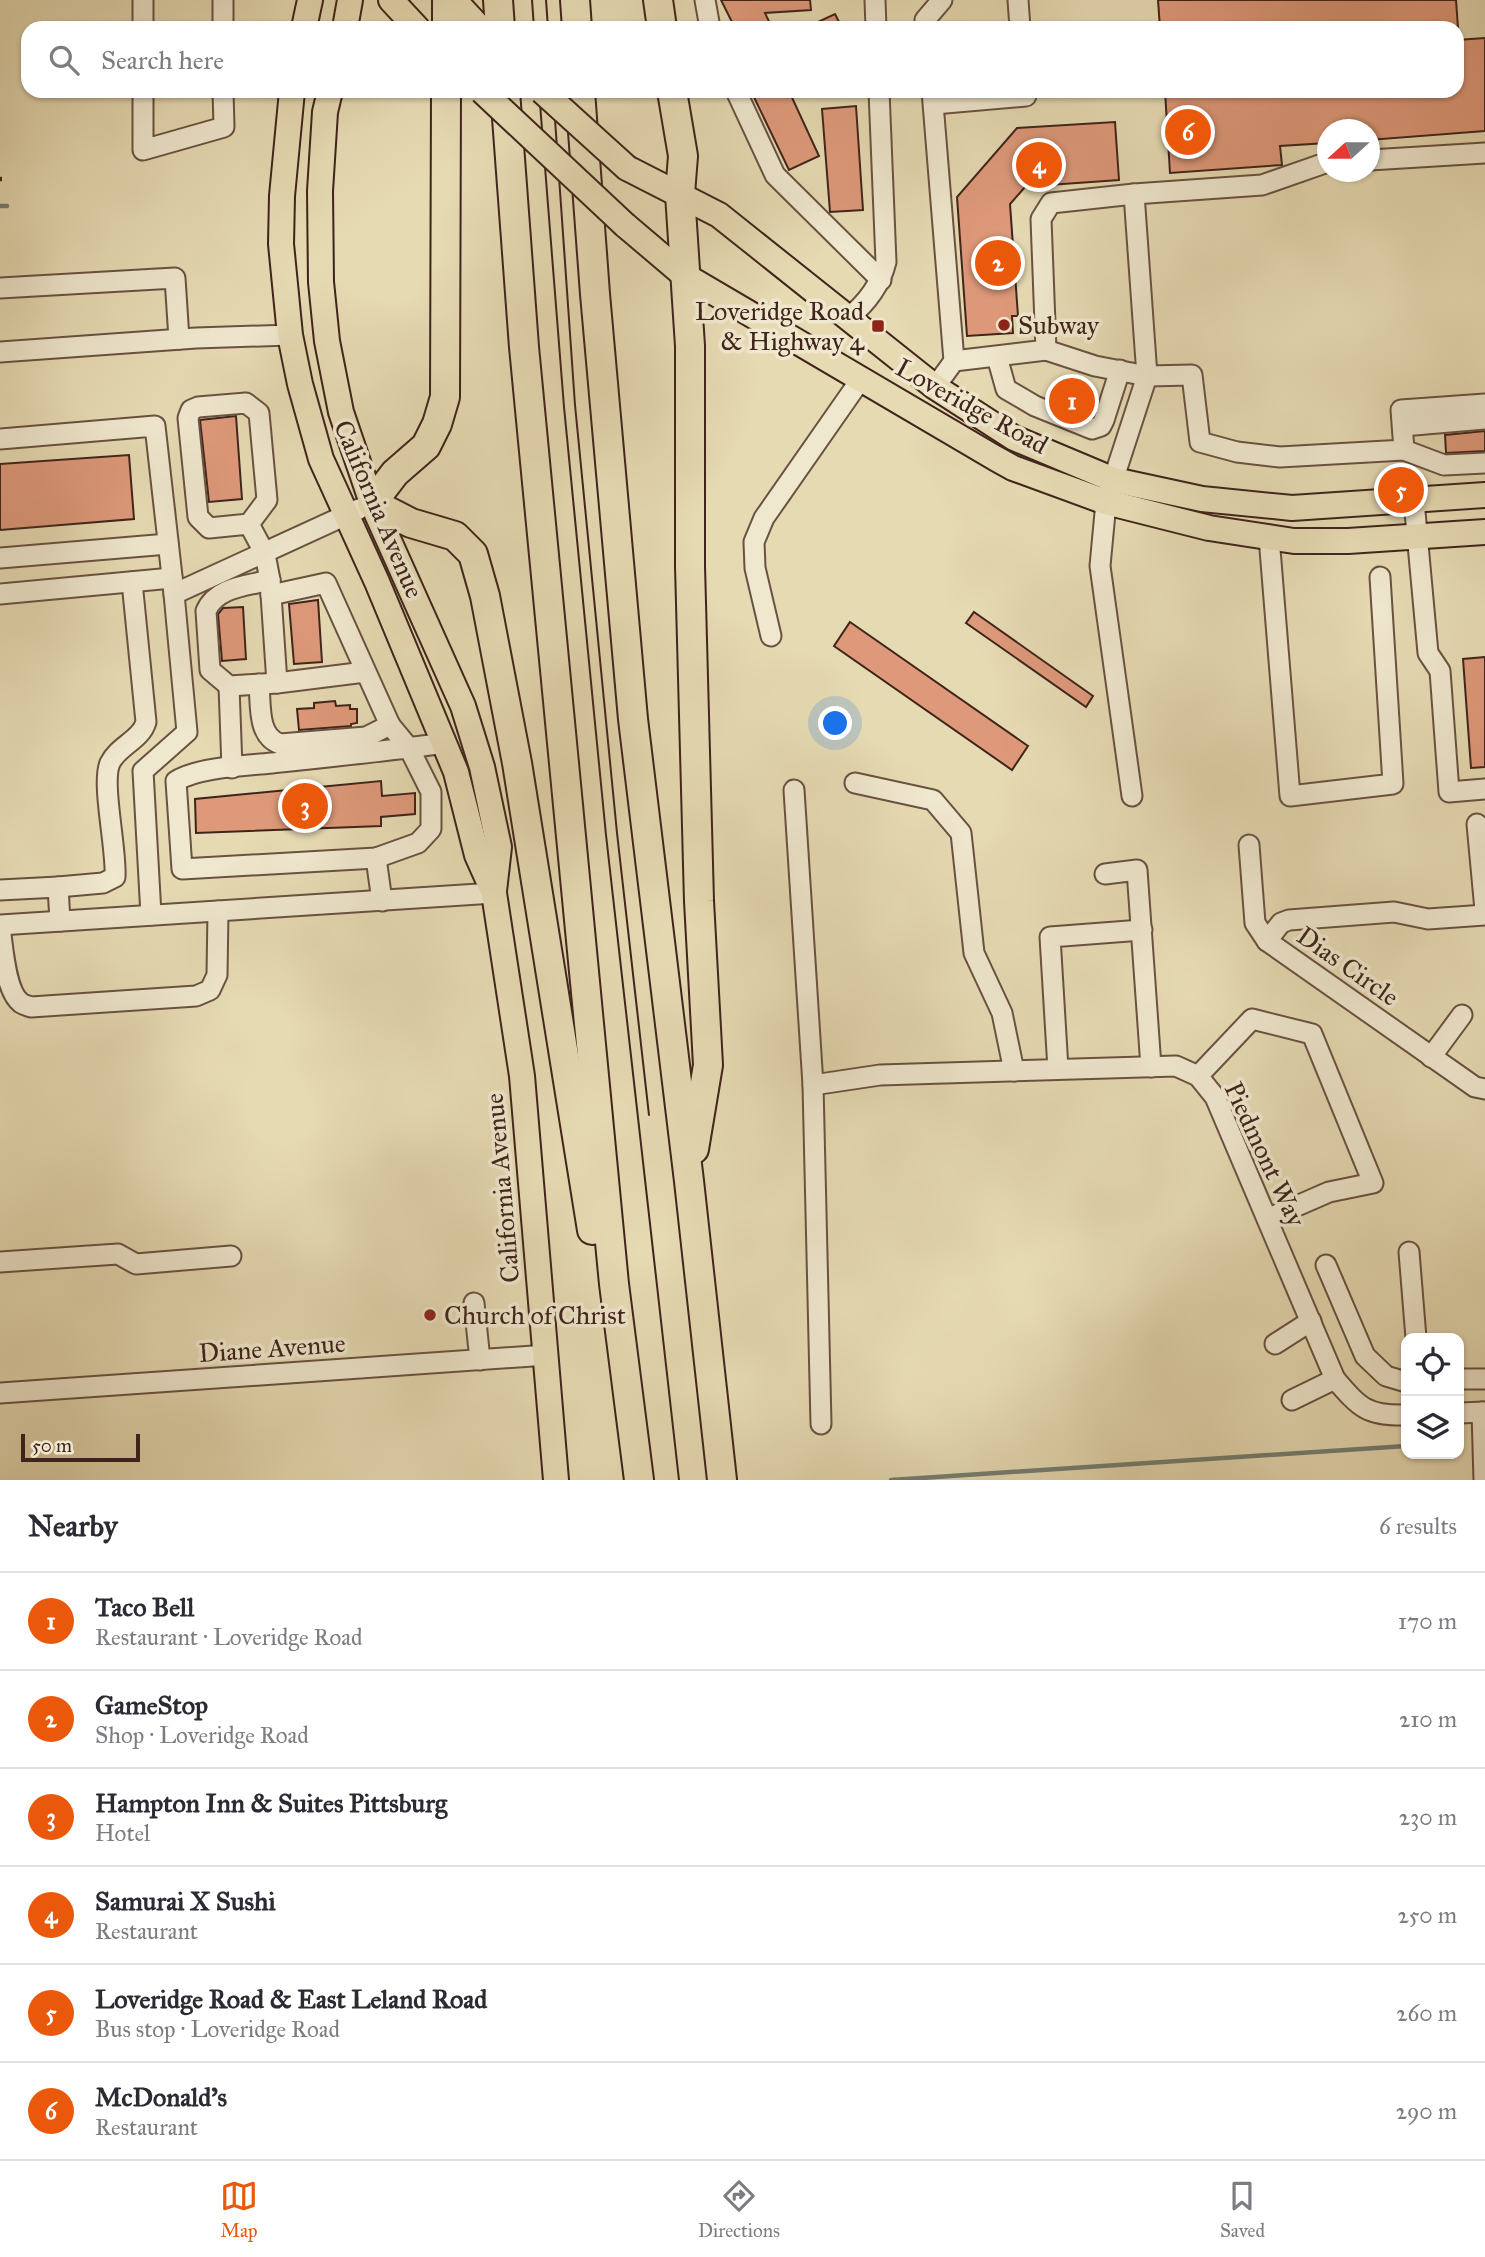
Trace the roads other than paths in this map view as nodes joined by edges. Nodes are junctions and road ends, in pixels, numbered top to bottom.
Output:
1 (142, 0) edge
2 (223, 0) edge
3 (310, 0) edge
4 (351, 0) edge
5 (391, 0) edge
6 (447, 0) edge
7 (454, 0) edge
8 (498, 0) edge
9 (575, 0) edge
10 (658, 0) edge
11 (705, 0) edge
12 (875, 0) edge
13 (942, 0) edge
14 (1018, 0) edge
15 (143, 21) edge
16 (223, 21) edge
17 (306, 21) edge
18 (346, 21) edge
19 (410, 21) edge
20 (447, 21) edge
21 (474, 21) edge
22 (500, 21) edge
23 (576, 21) edge
24 (661, 21) edge
25 (709, 21) edge
26 (876, 21) edge
27 (925, 21) edge
28 (1020, 21) edge
29 (143, 98) edge
30 (223, 98) edge
31 (291, 98) edge
32 (329, 98) edge
33 (446, 98) edge
34 (489, 98) edge
35 (506, 98) edge
36 (550, 98) edge
37 (581, 98) edge
38 (673, 98) edge
39 (739, 98) edge
40 (879, 98) edge
41 (933, 98) edge
42 (1485, 153) edge
43 (1380, 159) edge
44 (1317, 166) edge
45 (680, 194) junction
46 (1134, 194) junction
47 (684, 275) junction
48 (881, 280) junction
49 (0, 288) edge
50 (848, 318) junction
51 (290, 335) junction
52 (178, 339) junction
53 (1046, 350) junction
54 (0, 352) edge
55 (997, 357) junction
56 (954, 361) junction
57 (1120, 370) junction
58 (1147, 376) junction
59 (862, 379) junction
60 (935, 387) junction
61 (1485, 404) edge
62 (1485, 419) edge
63 (1402, 426) junction
64 (0, 439) edge
65 (1404, 450) junction
66 (1485, 463) edge
67 (1110, 491) junction
68 (1485, 495) edge
69 (1414, 501) junction
70 (372, 503) junction
71 (345, 516) junction
72 (249, 524) junction
73 (1485, 532) edge
74 (1269, 537) junction
75 (1417, 537) junction
76 (168, 544) junction
77 (265, 554) junction
78 (0, 558) edge
79 (1381, 577) dead end
80 (132, 582) junction
81 (173, 586) junction
82 (271, 588) junction
83 (0, 594) edge
84 (771, 636) dead end
85 (365, 671) junction
86 (268, 684) junction
87 (229, 686) junction
88 (390, 725) junction
89 (445, 743) junction
90 (409, 748) junction
91 (232, 768) junction
92 (855, 783) dead end
93 (1485, 789) edge
94 (794, 790) dead end
95 (1132, 796) dead end
96 (1477, 824) dead end
97 (1249, 845) dead end
98 (376, 858) junction
99 (1105, 874) dead end
100 (58, 887) junction
101 (0, 890) edge
102 (494, 893) junction
103 (382, 901) junction
104 (218, 911) junction
105 (1485, 913) edge
106 (152, 915) junction
107 (60, 922) junction
108 (0, 926) edge
109 (1142, 930) junction
110 (1267, 942) junction
111 (1462, 1015) dead end
112 (1431, 1056) junction
113 (1151, 1067) junction
114 (1058, 1069) junction
115 (1014, 1071) junction
116 (1198, 1076) junction
117 (813, 1085) junction
118 (1485, 1089) edge
119 (689, 1181) junction
120 (1267, 1219) junction
121 (1409, 1252) dead end
122 (231, 1256) dead end
123 (0, 1262) edge
124 (1326, 1265) dead end
125 (614, 1284) junction
126 (474, 1303) dead end
127 (1311, 1321) junction
128 (1416, 1333) edge
129 (1275, 1344) dead end
130 (547, 1355) junction
131 (480, 1360) junction
132 (1335, 1379) junction
133 (1485, 1379) edge
134 (1401, 1380) edge
135 (1464, 1380) edge
136 (0, 1393) edge
137 (1292, 1400) dead end
138 (1484, 1412) edge
139 (1464, 1413) edge
140 (1401, 1415) edge
141 (821, 1424) dead end
142 (1485, 1468) edge
143 (556, 1480) edge
144 (639, 1480) edge
145 (722, 1480) edge
146 (1484, 1480) edge

1 - 15 street
2 - 16 street
3 - 17 main road
4 - 18 main road
5 - 19 main road
6 - 20 highway
7 - 21 main road
8 - 22 highway
9 - 23 highway
10 - 24 highway
11 - 25 street
12 - 26 street
13 - 27 street
14 - 28 street
29 - 30 street
31 - 51 main road, California Avenue
32 - 70 main road, California Avenue
33 - 70 highway
34 - 47 main road, Loveridge Road, bridge
35 - 125 highway
36 - 45 main road, Loveridge Road, bridge
37 - 119 highway
38 - 45 highway
39 - 48 street
40 - 48 street
41 - 56 street
42 - 43 street
44 - 46 street
45 - 47 highway
45 - 50 main road, Loveridge Road
46 - 53 street
46 - 58 street
47 - 59 main road, Loveridge Road
47 - 119 highway
48 - 50 street
49 - 52 street
50 - 60 main road, Loveridge Road
51 - 52 street
51 - 71 main road, California Avenue
52 - 54 street
53 - 55 street
53 - 57 street
55 - 56 street
55 - 57 street
56 - 60 street
57 - 58 street
58 - 65 street
58 - 67 street
59 - 67 main road, Loveridge Road
59 - 84 street
60 - 67 main road, Loveridge Road
61 - 63 street
62 - 63 street
63 - 65 street
64 - 76 street
65 - 66 street
67 - 69 main road, Loveridge Road
67 - 74 main road, Loveridge Road
67 - 95 street
68 - 69 main road, Loveridge Road
69 - 75 street
70 - 71 street
70 - 102 main road, California Avenue
70 - 125 highway
71 - 77 street
71 - 89 main road, California Avenue
72 - 72 street
72 - 77 street
73 - 75 main road, Loveridge Road
74 - 75 main road, Loveridge Road
74 - 79 street
75 - 93 street
76 - 78 street
76 - 81 street
77 - 81 street
77 - 82 street
80 - 81 street
80 - 83 street
80 - 100 street
81 - 106 street
82 - 85 street
82 - 86 street
82 - 87 street
85 - 86 street
85 - 88 street
86 - 87 street
86 - 88 street
87 - 91 street
88 - 90 street
89 - 90 street
89 - 102 main road, California Avenue
90 - 91 street
90 - 98 street
91 - 98 street
92 - 115 street
94 - 117 street
96 - 105 street
97 - 110 street
98 - 103 street
99 - 109 street
100 - 101 street
100 - 107 street
102 - 103 street
102 - 130 main road, California Avenue
103 - 104 street
104 - 106 street
104 - 108 street
105 - 110 street, Dias Circle
106 - 107 street
107 - 108 street
109 - 113 street
109 - 114 street
110 - 112 street, Dias Circle
111 - 112 street
112 - 118 street, Dias Circle
113 - 114 street, Piedmont Way
113 - 116 street, Piedmont Way
114 - 115 street, Piedmont Way
115 - 117 street, Piedmont Way
116 - 120 street, Piedmont Way
116 - 120 street
117 - 141 street
119 - 145 highway
120 - 127 street, Piedmont Way
121 - 128 street
122 - 123 street
124 - 134 street
125 - 144 highway
126 - 131 street
127 - 129 street
127 - 132 street, Piedmont Way
130 - 131 street, Diane Avenue
130 - 143 main road, California Avenue
131 - 136 street, Diane Avenue
132 - 137 street
132 - 140 street, Piedmont Way
133 - 135 street
138 - 139 street
138 - 142 street
142 - 146 street

